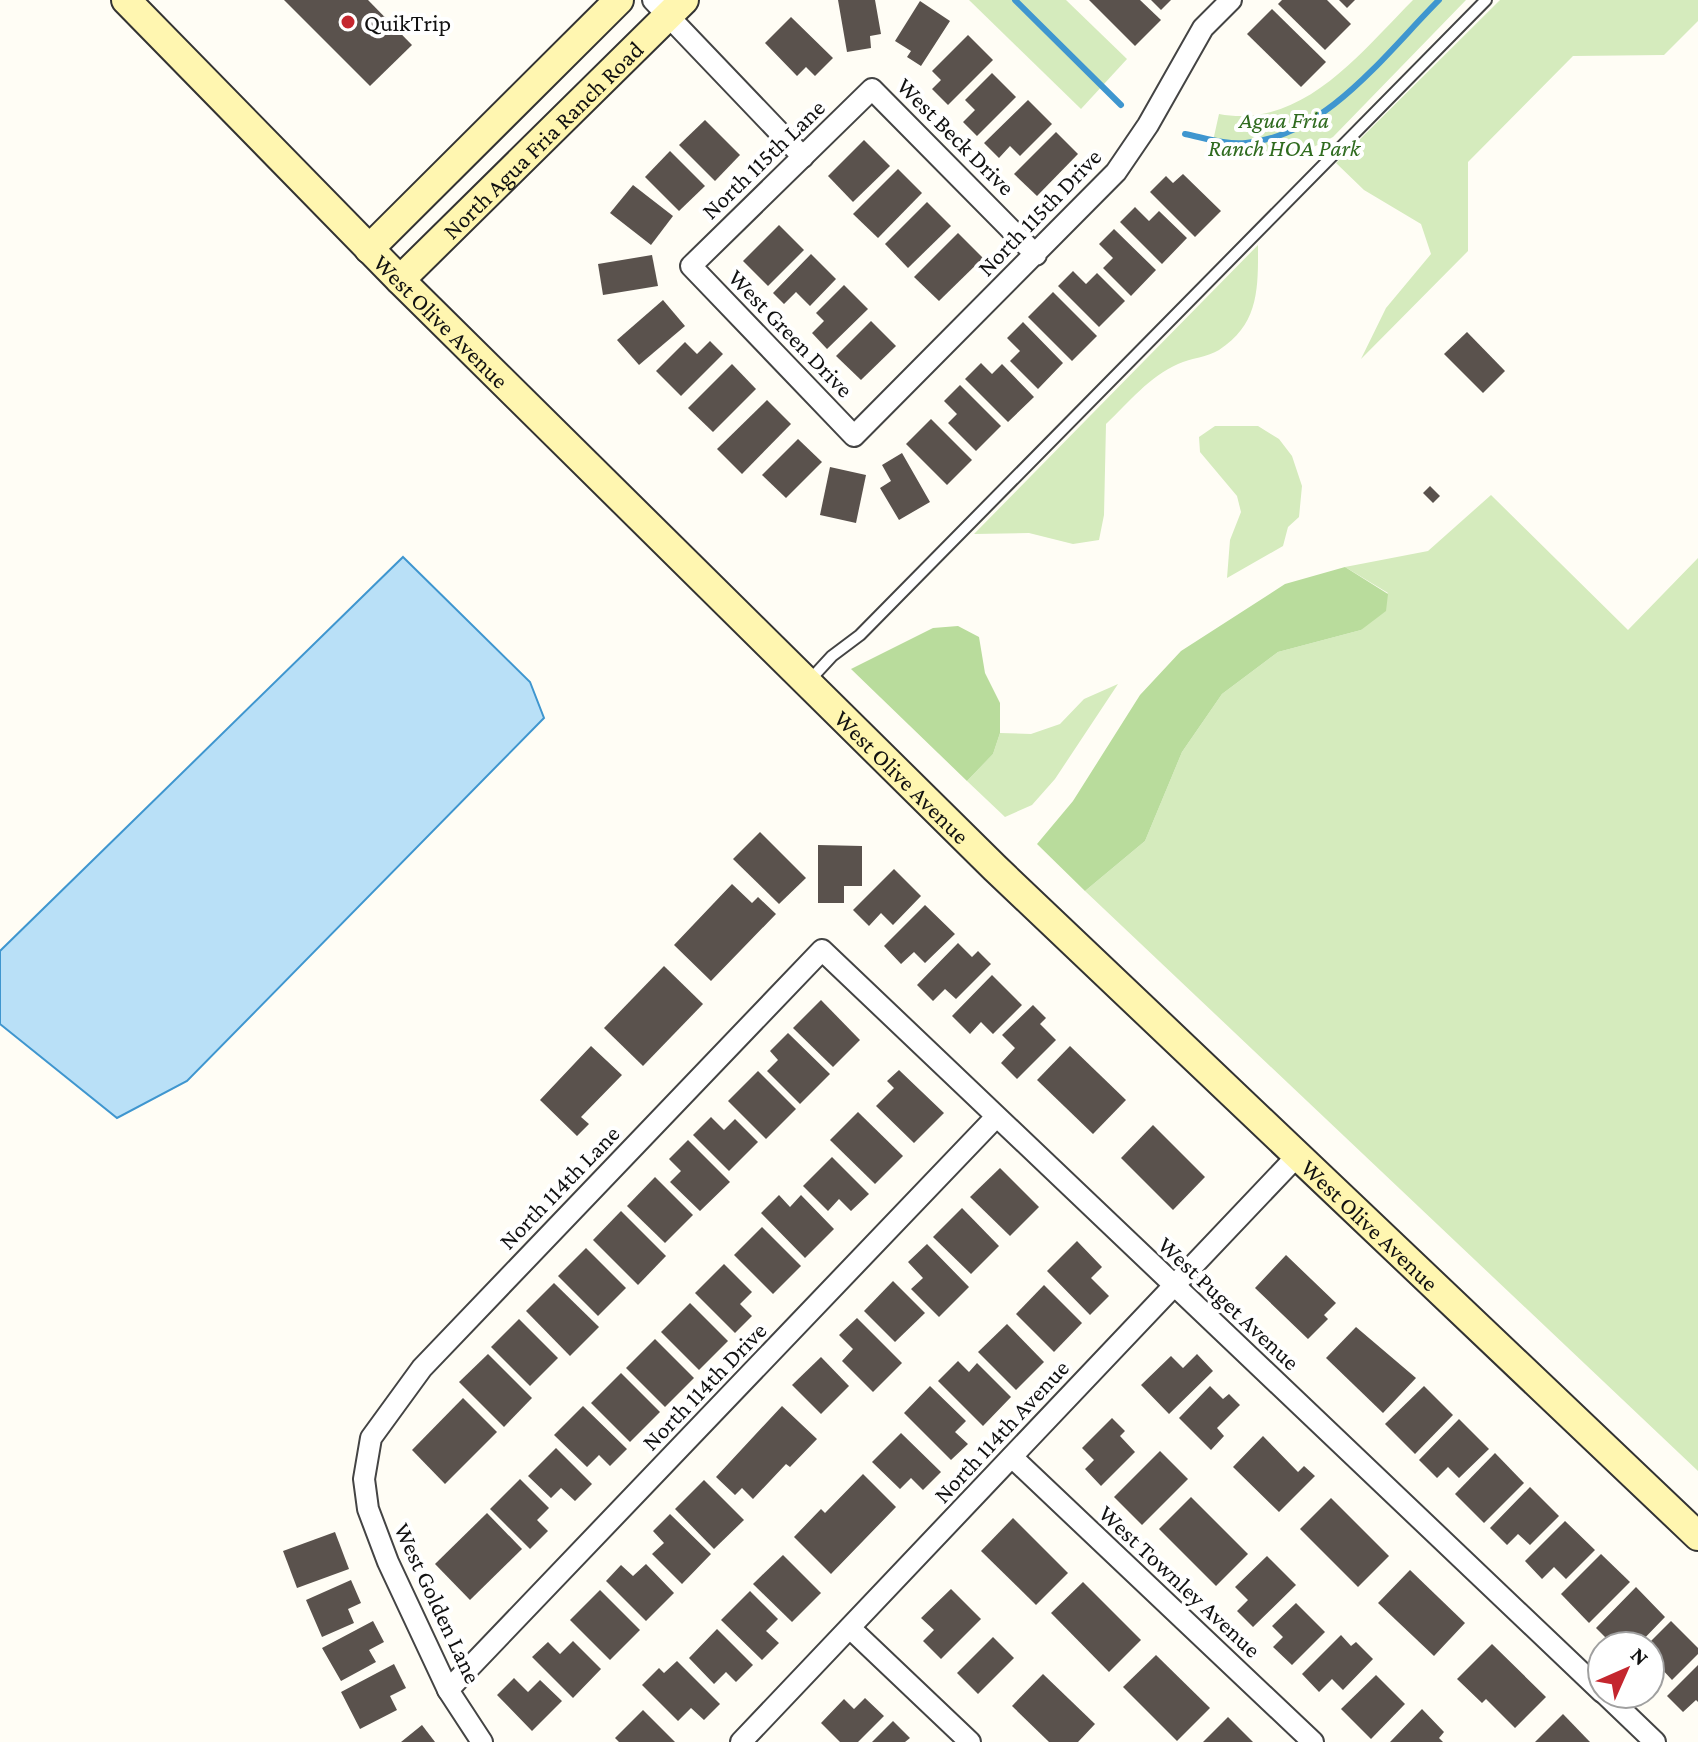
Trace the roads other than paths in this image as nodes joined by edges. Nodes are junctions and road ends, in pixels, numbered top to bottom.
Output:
1 (126, 0) edge
2 (619, 0) edge
3 (1231, 0) edge
4 (1486, 0) edge
5 (668, 5) edge
6 (872, 89) joint
7 (803, 157) junction
8 (369, 249) junction
9 (1036, 255) junction
10 (691, 266) joint
11 (400, 280) junction
12 (854, 436) joint
13 (807, 684) junction
14 (822, 950) joint
15 (996, 1117) junction
16 (1298, 1155) junction
17 (1174, 1286) junction
18 (1012, 1457) junction
19 (364, 1479) joint
20 (1698, 1536) edge
21 (850, 1628) junction
22 (1586, 1677) edge
23 (448, 1690) junction
24 (1621, 1710) edge
25 (482, 1742) edge
26 (741, 1742) edge
27 (970, 1742) edge
28 (1313, 1742) edge
29 (1655, 1742) edge

1 - 8 main road, West Olive Avenue
2 - 8 main road, North Agua Fria Ranch Road
3 - 9 street, North 115th Drive
4 - 13 lane
5 - 7 street
5 - 11 main road, North Agua Fria Ranch Road
6 - 7 street, North 115th Lane
6 - 9 street, West Beck Drive
7 - 10 street, North 115th Lane
8 - 11 main road, West Olive Avenue
9 - 12 street, North 115th Drive
10 - 12 street, West Green Drive
11 - 13 main road, West Olive Avenue
13 - 16 main road, West Olive Avenue
14 - 15 street, West Puget Avenue
14 - 19 street, North 114th Lane
15 - 17 street, West Puget Avenue
15 - 23 street, North 114th Drive
16 - 17 street, North 114th Avenue
16 - 20 main road, West Olive Avenue
17 - 18 street, North 114th Avenue
17 - 22 street, West Puget Avenue
18 - 21 street, North 114th Avenue
18 - 28 street, West Townley Avenue
19 - 23 street, West Golden Lane
21 - 26 street, North 114th Avenue
21 - 27 street
23 - 25 street, West Golden Lane
24 - 29 street, West Puget Avenue

